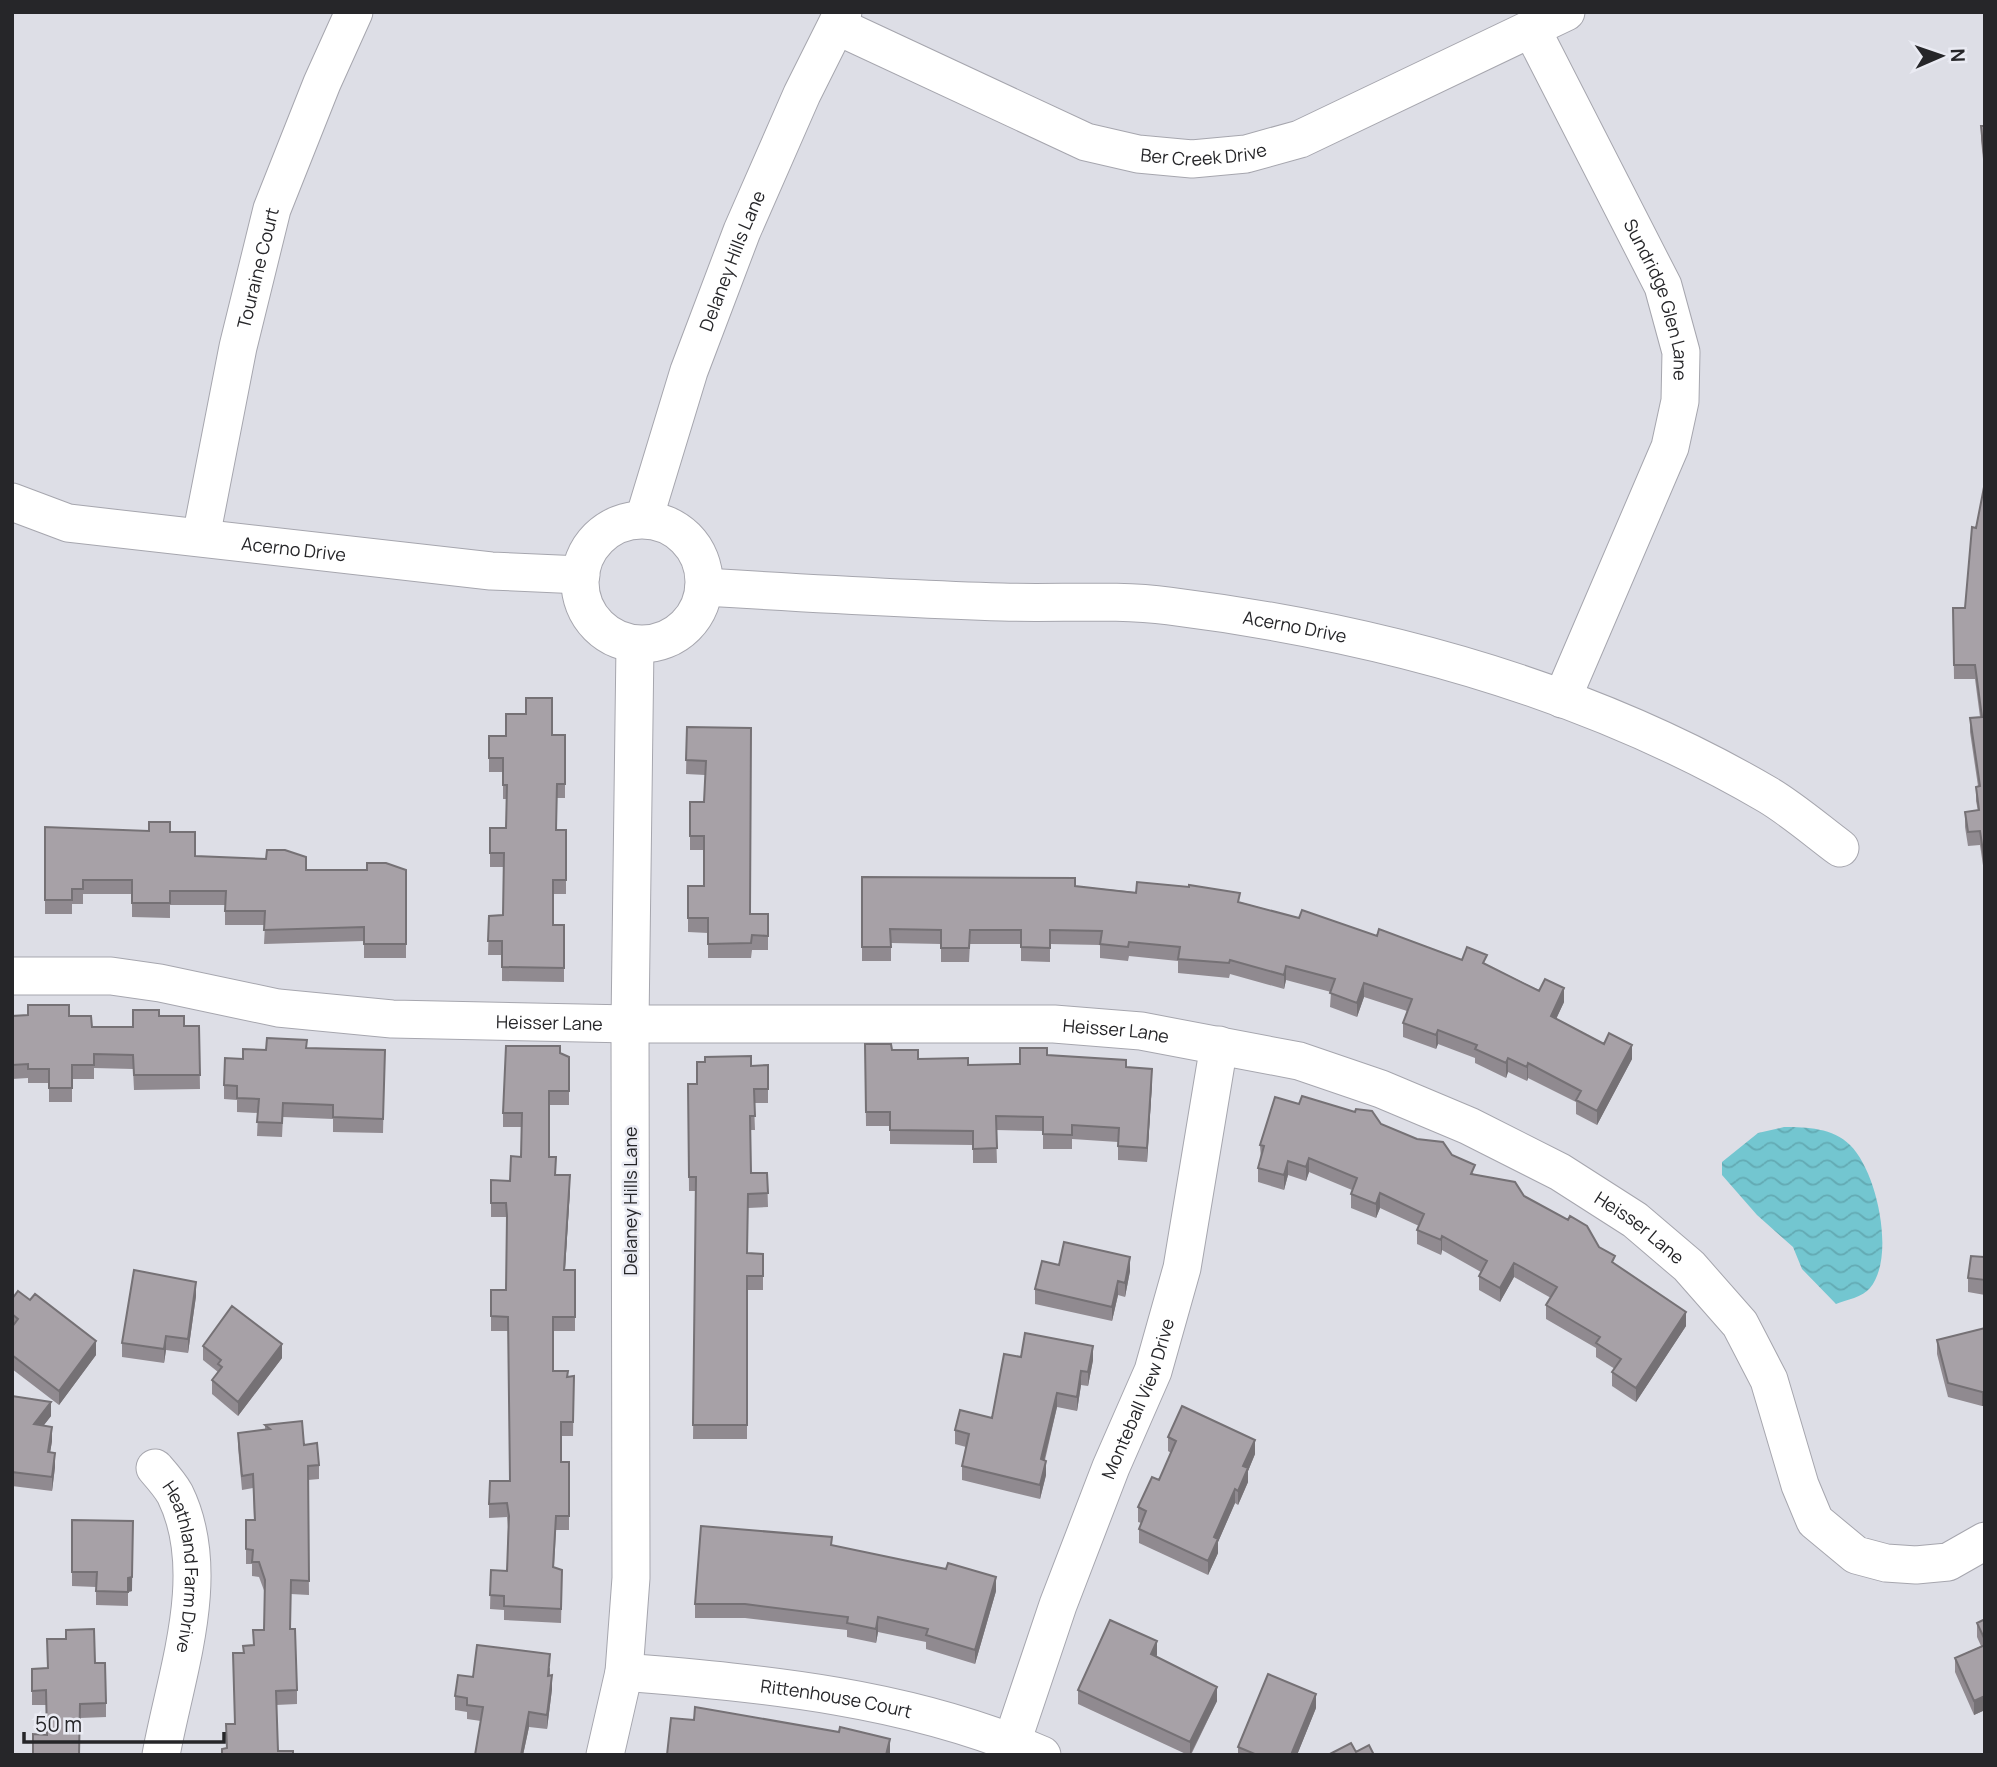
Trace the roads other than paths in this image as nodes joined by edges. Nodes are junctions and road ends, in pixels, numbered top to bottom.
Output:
1 (354, 12) edge
2 (1566, 12) edge
3 (840, 19) edge
4 (1532, 30) junction
5 (12, 502) edge
6 (643, 519) junction
7 (201, 537) junction
8 (581, 575) junction
9 (704, 587) junction
10 (635, 645) junction
11 (1562, 699) junction
12 (1840, 848) dead end
13 (12, 976) edge
14 (630, 1024) junction
15 (1219, 1045) junction
16 (155, 1468) dead end
17 (1985, 1541) edge
18 (624, 1672) junction
19 (1027, 1748) edge
20 (161, 1755) edge
21 (605, 1755) edge

1 - 7 street, Touraine Court
2 - 4 street, Ber Creek Drive
3 - 4 street, Ber Creek Drive
3 - 6 street, Delaney Hills Lane
4 - 11 street, Sundridge Glen Lane
5 - 7 street, Acerno Drive
6 - 8 street
6 - 9 street
7 - 8 street, Acerno Drive
8 - 10 street
9 - 10 street
9 - 11 street, Acerno Drive
10 - 14 street, Delaney Hills Lane
11 - 12 street, Acerno Drive
13 - 14 street, Heisser Lane
14 - 15 street, Heisser Lane
14 - 18 street, Delaney Hills Lane
15 - 17 street, Heisser Lane
15 - 19 street, Monteball View Drive
16 - 20 street, Heathland Farm Drive
18 - 19 street, Rittenhouse Court
18 - 21 street, Delaney Hills Lane

